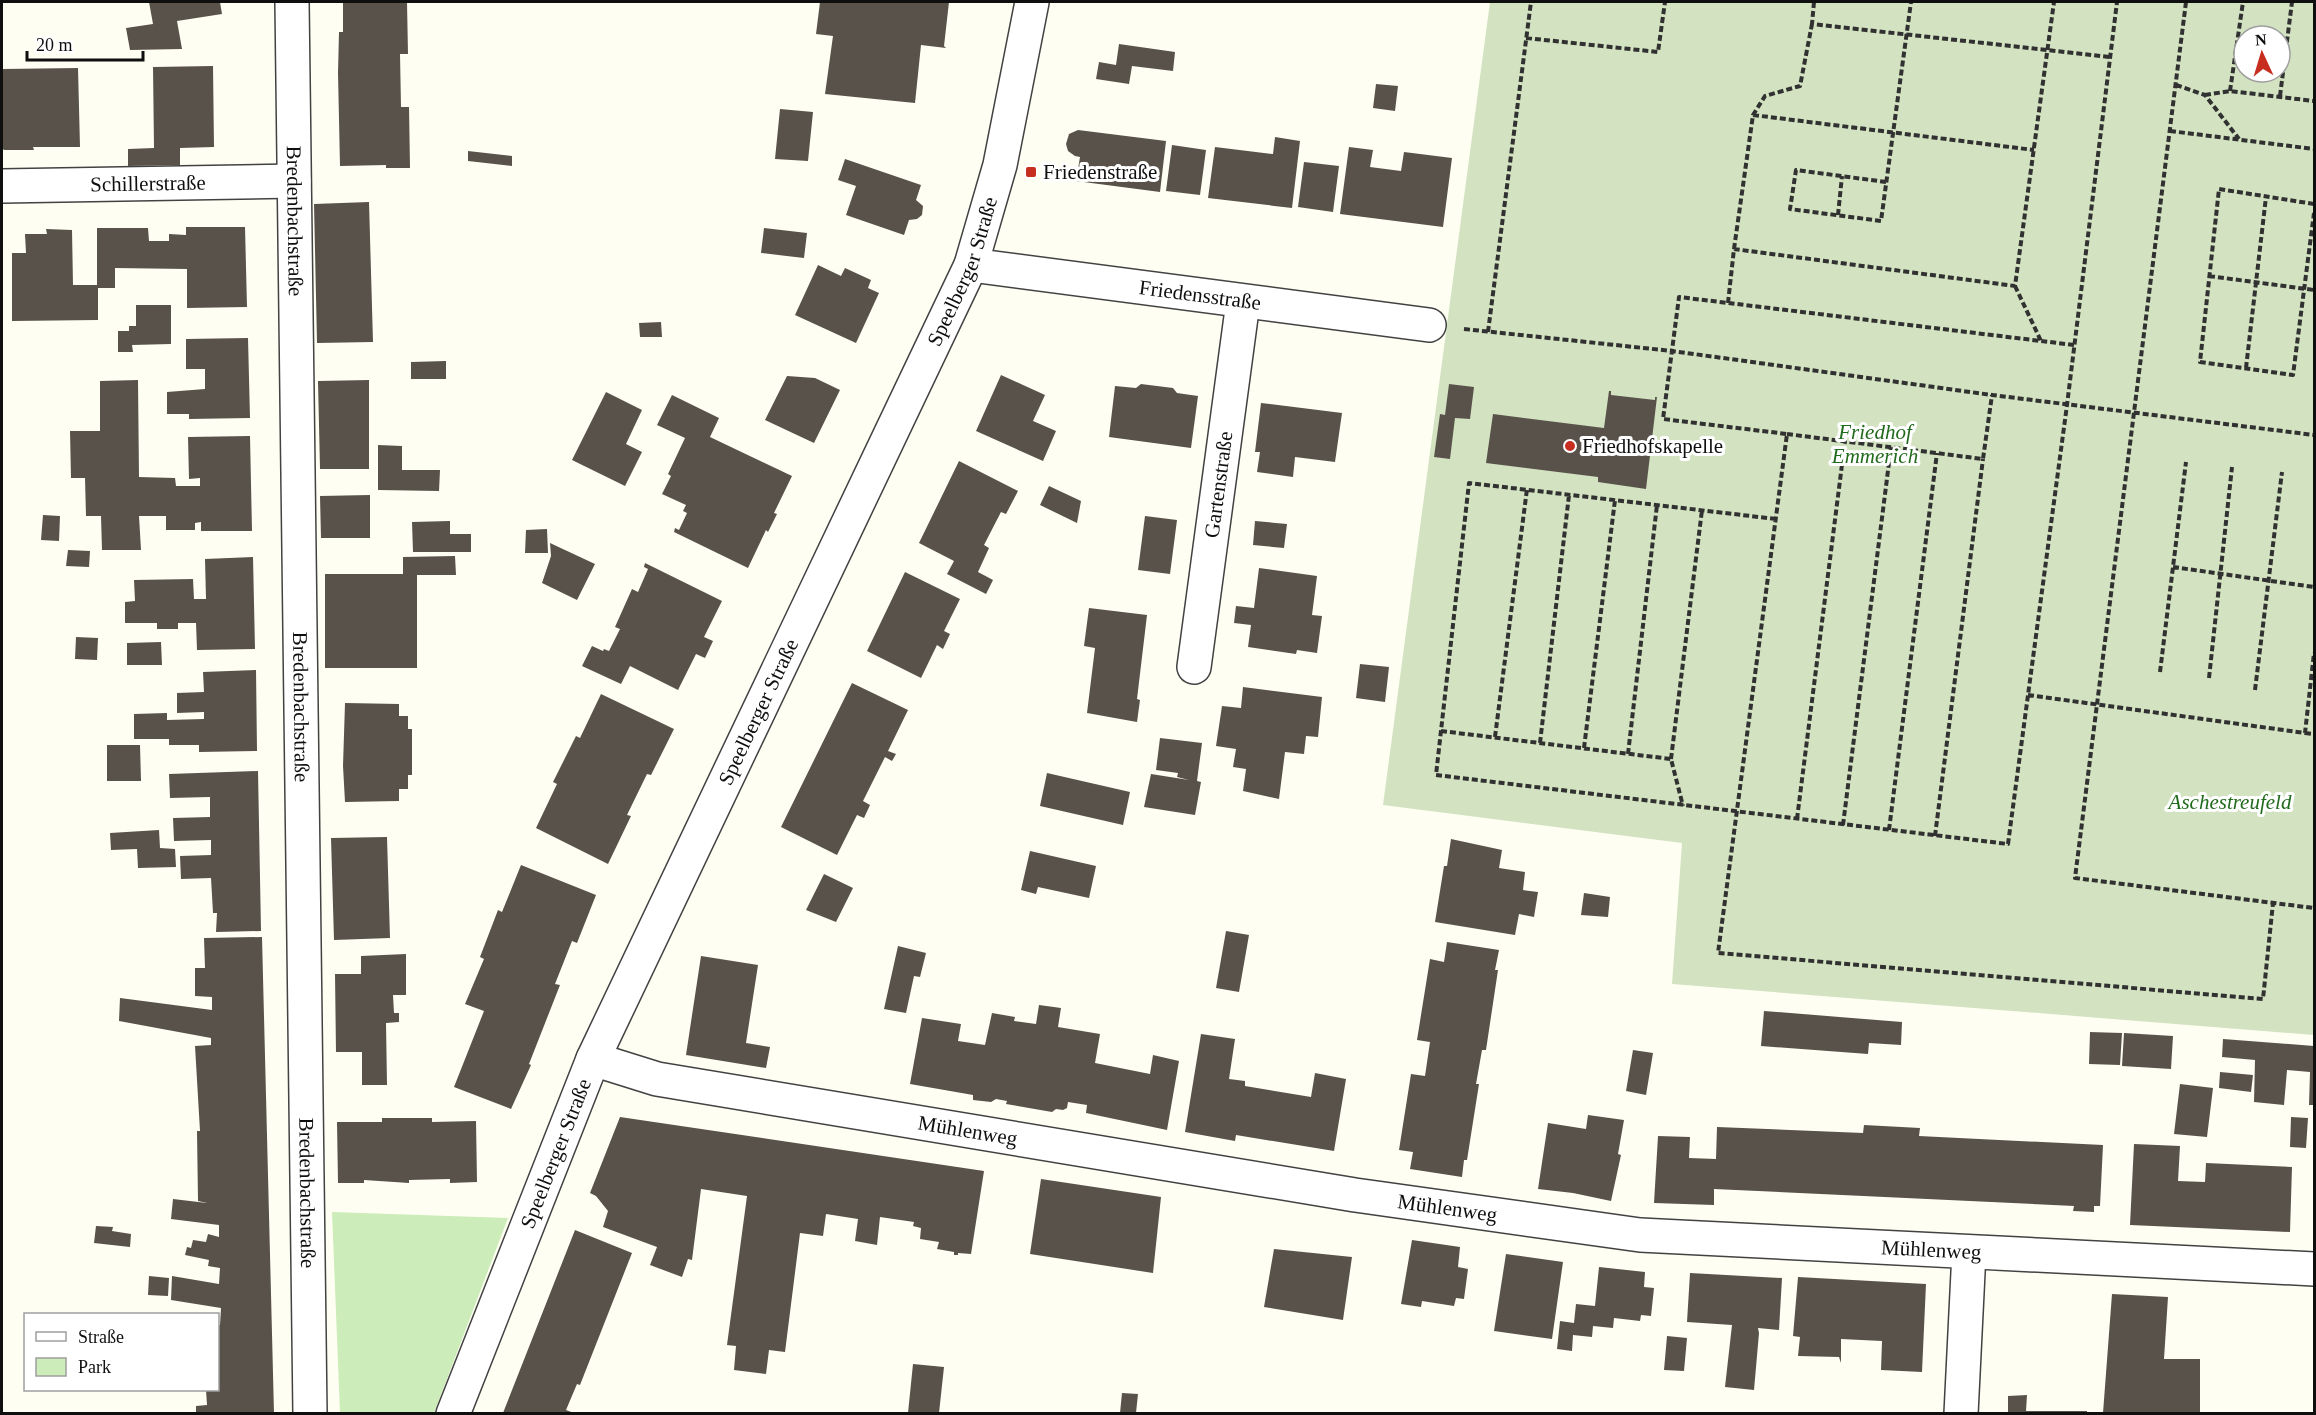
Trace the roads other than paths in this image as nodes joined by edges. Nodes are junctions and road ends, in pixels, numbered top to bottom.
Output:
1 (292, 2) edge
2 (1032, 2) edge
3 (294, 181) junction
4 (2, 186) edge
5 (971, 265) junction
6 (1243, 302) junction
7 (1429, 325) road end
8 (1194, 667) dead end
9 (593, 1059) junction
10 (1970, 1252) junction
11 (2314, 1269) edge
12 (310, 1413) edge
13 (453, 1413) edge
14 (1961, 1413) edge

1 - 3 street, Bredenbachstraße
2 - 5 street, Speelberger Straße
3 - 4 street, Schillerstraße
3 - 12 street, Bredenbachstraße
5 - 6 street, Friedensstraße
5 - 9 street, Speelberger Straße
6 - 7 street, Friedensstraße
6 - 8 street, Gartenstraße
9 - 10 street, Mühlenweg
9 - 13 street, Speelberger Straße
10 - 11 street, Mühlenweg
10 - 14 street

